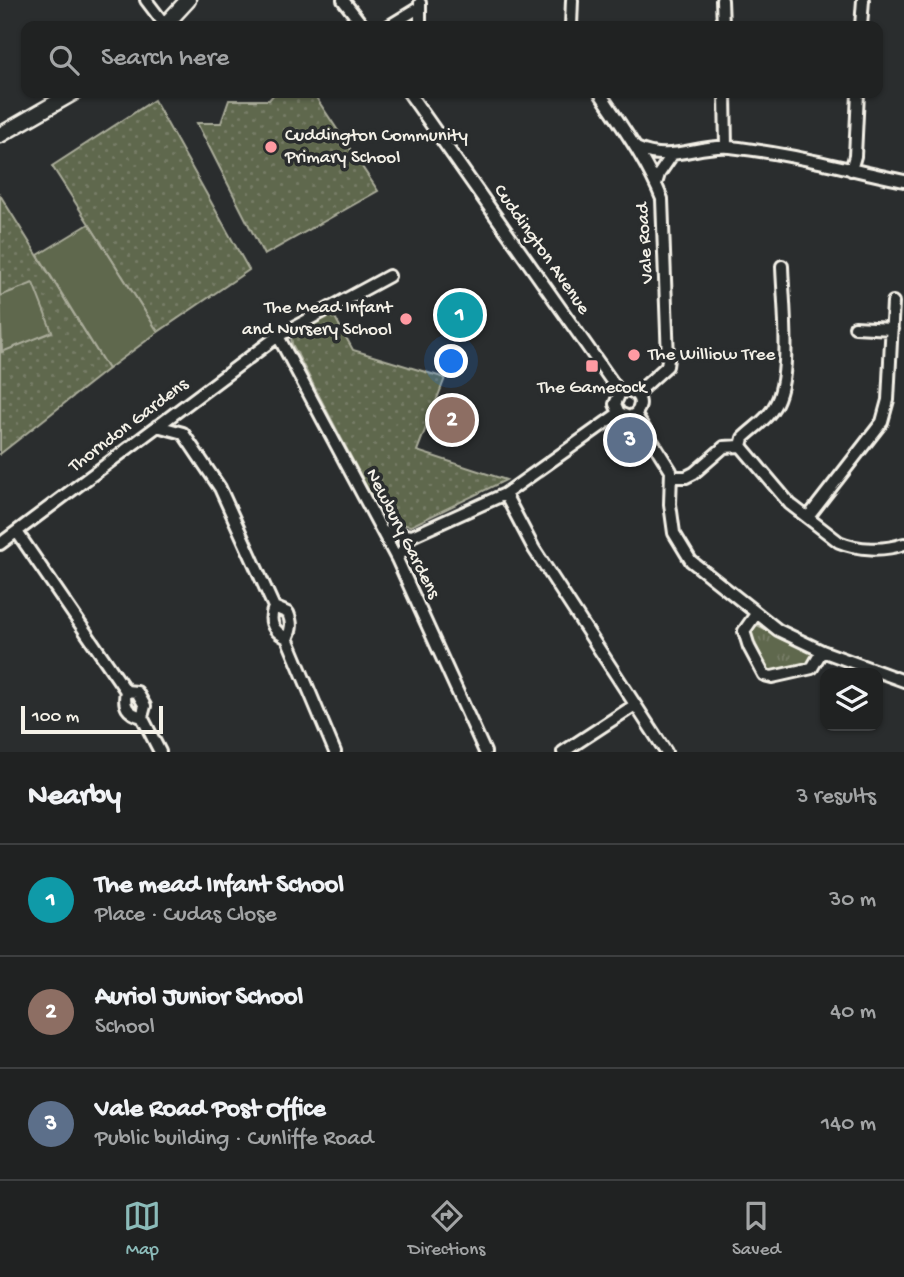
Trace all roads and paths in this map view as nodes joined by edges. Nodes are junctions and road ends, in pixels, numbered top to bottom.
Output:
1 (146, 0) edge
2 (188, 0) edge
3 (343, 0) edge
4 (572, 0) edge
5 (722, 0) edge
6 (863, 0) edge
7 (420, 3) edge
8 (161, 21) edge
9 (169, 21) edge
10 (359, 21) edge
11 (396, 21) edge
12 (420, 21) edge
13 (572, 21) edge
14 (723, 21) edge
15 (861, 21) edge
16 (64, 98) edge
17 (415, 98) edge
18 (603, 98) edge
19 (725, 98) edge
20 (858, 98) edge
21 (0, 135) edge
22 (726, 147) junction
23 (636, 148) junction
24 (672, 155) junction
25 (851, 170) junction
26 (904, 181) edge
27 (656, 184) junction
28 (782, 266) dead end
29 (389, 276) dead end
30 (893, 302) dead end
31 (855, 327) dead end
32 (892, 328) junction
33 (278, 336) junction
34 (892, 352) junction
35 (904, 353) edge
36 (620, 393) junction
37 (636, 394) junction
38 (183, 407) junction
39 (620, 413) junction
40 (635, 414) junction
41 (157, 426) junction
42 (183, 432) junction
43 (741, 446) junction
44 (672, 477) junction
45 (505, 494) junction
46 (809, 516) junction
47 (17, 532) junction
48 (383, 532) junction
49 (412, 536) junction
50 (0, 544) edge
51 (904, 544) edge
52 (397, 559) junction
53 (274, 607) junction
54 (756, 614) junction
55 (287, 638) junction
56 (822, 651) junction
57 (904, 681) edge
58 (126, 691) junction
59 (635, 705) junction
60 (142, 716) junction
61 (160, 752) edge
62 (335, 752) edge
63 (485, 752) edge
64 (563, 752) edge
65 (666, 752) edge

1 - 8 street
2 - 9 street
3 - 10 street
4 - 13 street
5 - 14 street
6 - 15 street
7 - 11 street
7 - 12 street
16 - 21 street
17 - 36 street, Cuddington Avenue
18 - 23 street, Vale Road
19 - 22 street
20 - 25 street
22 - 24 street
22 - 25 street
23 - 24 street
23 - 27 street, Vale Road
24 - 27 street
25 - 26 street
27 - 37 street, Vale Road
28 - 43 street
29 - 33 street, Thorndon Gardens
30 - 32 street
31 - 32 street
32 - 34 street
33 - 38 street, Thorndon Gardens
33 - 48 street, Newbury Gardens
34 - 35 street
34 - 46 street
36 - 37 street
36 - 39 street
37 - 40 street
38 - 41 street, Thorndon Gardens
38 - 42 street
39 - 40 street
39 - 45 street
40 - 44 street
41 - 42 street
41 - 47 street, Thorndon Gardens
42 - 53 street
43 - 44 street
43 - 46 street
44 - 54 street
45 - 49 street
45 - 59 street
46 - 51 street
47 - 50 street, Thorndon Gardens
47 - 58 street
48 - 49 street
48 - 52 street, Newbury Gardens
49 - 52 street
52 - 63 street, Newbury Gardens
53 - 55 street
53 - 55 street
54 - 56 street
54 - 56 street
55 - 62 street
56 - 57 street
58 - 60 street
58 - 60 street
59 - 64 street
59 - 65 street
60 - 61 street

